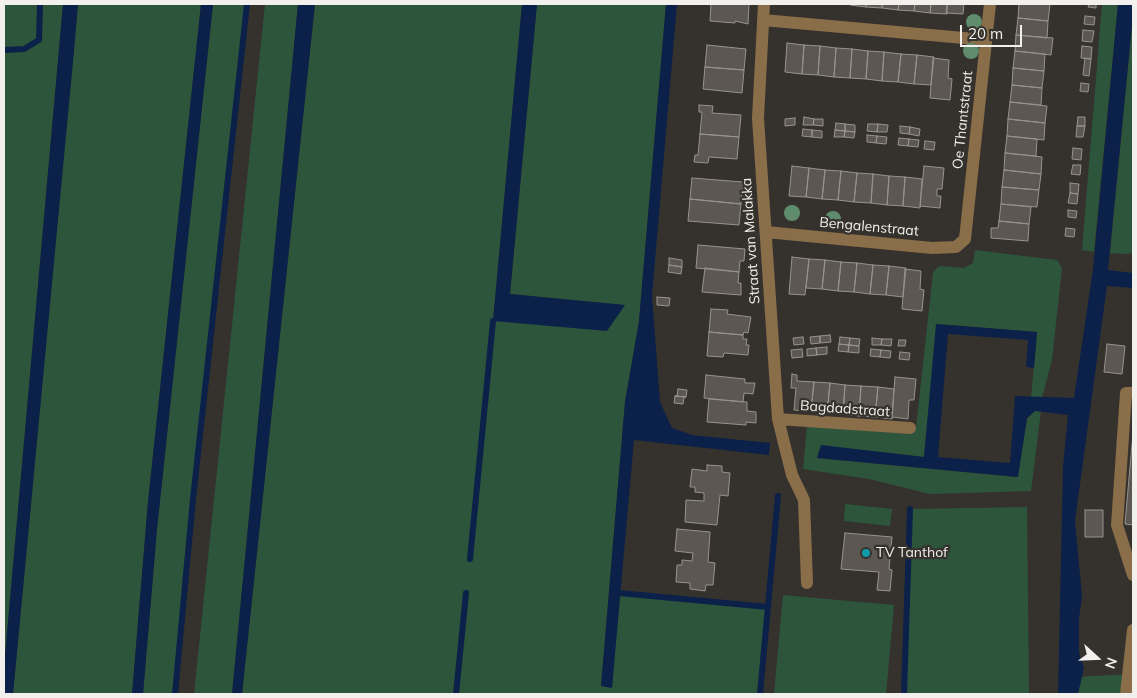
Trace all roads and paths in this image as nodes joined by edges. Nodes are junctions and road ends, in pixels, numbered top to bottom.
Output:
1 (764, 4) edge
2 (990, 4) edge
3 (763, 20) junction
4 (986, 40) junction
5 (766, 232) junction
6 (966, 238) joint
7 (1133, 394) edge
8 (778, 419) junction
9 (910, 428) dead end
10 (1133, 575) edge
11 (807, 583) dead end
12 (1133, 630) edge
13 (1126, 694) edge

1 - 3 street, Straat van Malakka
2 - 4 street, Oe Thantstraat
3 - 4 street
3 - 5 street, Straat van Malakka
4 - 6 street, Oe Thantstraat
5 - 6 street, Bengalenstraat
5 - 8 street, Straat van Malakka
7 - 10 street
8 - 9 street, Bagdadstraat
8 - 11 street, Straat van Malakka
12 - 13 street

